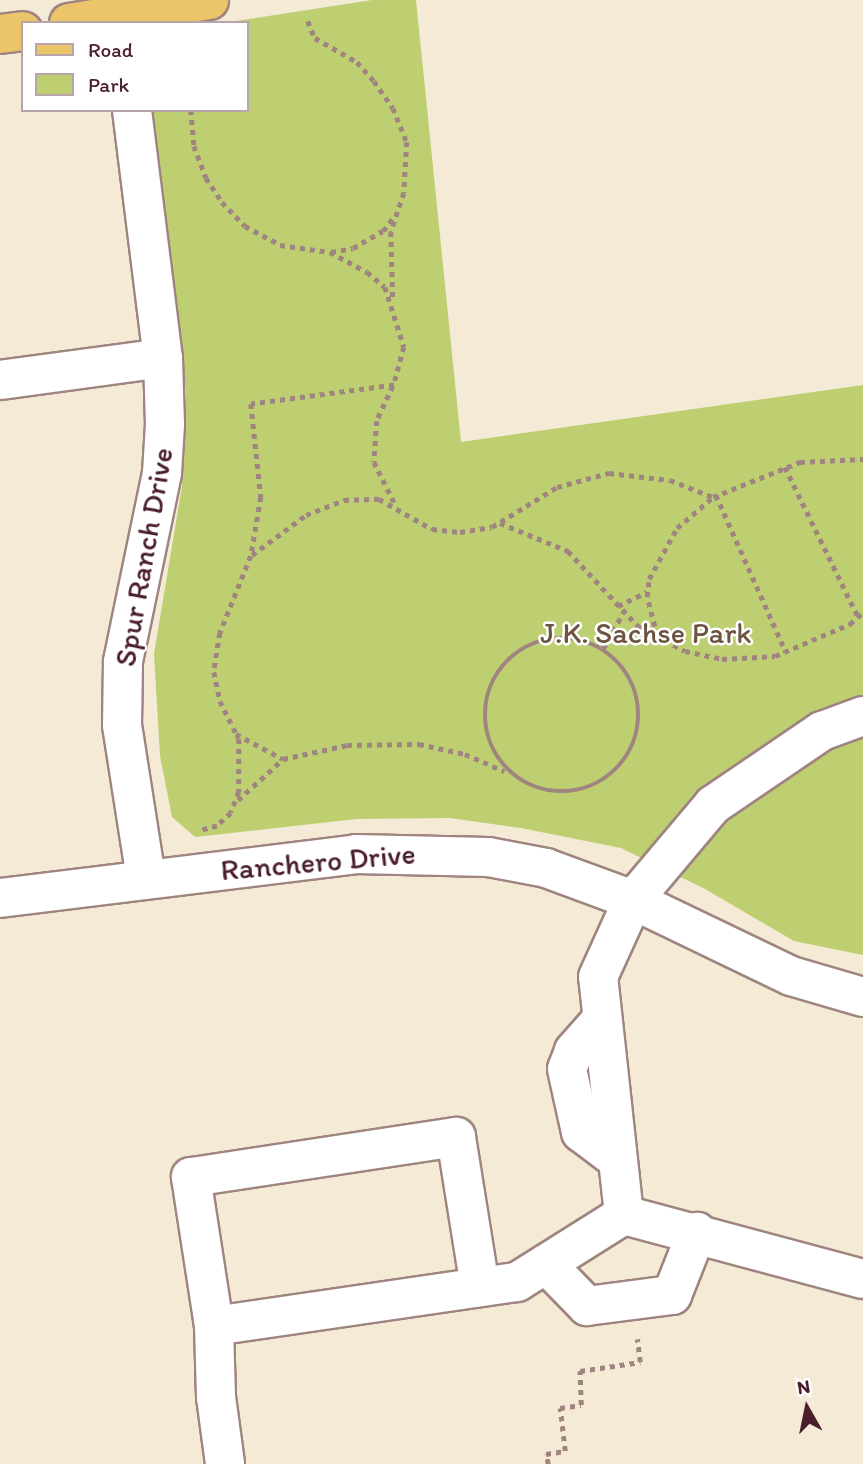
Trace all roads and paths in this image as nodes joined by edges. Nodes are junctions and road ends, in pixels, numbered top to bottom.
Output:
1 (209, 0) edge
2 (119, 9) edge
3 (76, 21) edge
4 (308, 21) dead end
5 (21, 30) edge
6 (0, 34) edge
7 (132, 112) edge
8 (191, 112) edge
9 (395, 215) junction
10 (330, 252) junction
11 (393, 302) junction
12 (163, 358) junction
13 (0, 380) edge
14 (394, 385) junction
15 (863, 459) edge
16 (785, 467) junction
17 (715, 496) junction
18 (397, 506) junction
19 (500, 522) junction
20 (251, 556) junction
21 (647, 592) junction
22 (618, 606) junction
23 (863, 612) edge
24 (624, 613) junction
25 (858, 617) junction
26 (657, 637) junction
27 (603, 649) junction
28 (786, 652) junction
29 (863, 716) edge
30 (236, 733) junction
31 (282, 759) junction
32 (508, 772) junction
33 (235, 803) junction
34 (190, 833) dead end
35 (146, 878) junction
36 (0, 898) edge
37 (633, 900) junction
38 (863, 997) edge
39 (624, 1215) junction
40 (697, 1232) junction
41 (546, 1264) junction
42 (863, 1279) edge
43 (480, 1287) junction
44 (632, 1300) junction
45 (214, 1325) junction
46 (225, 1464) edge
47 (548, 1464) edge

1 - 2 main road
2 - 3 main road
4 - 9 path
5 - 6 main road
7 - 12 street, Spur Ranch Drive
8 - 10 path
9 - 10 path
9 - 11 path
10 - 11 path
11 - 14 path
12 - 13 street
12 - 35 street, Spur Ranch Drive
14 - 18 path
14 - 20 path
15 - 16 path
16 - 17 path
16 - 25 path
17 - 19 path
17 - 21 path
17 - 28 path
18 - 19 path
18 - 20 path
19 - 22 path
20 - 30 path
21 - 22 path
21 - 26 path
22 - 24 path
23 - 25 path
24 - 26 path
24 - 27 path
25 - 28 path
26 - 28 path
27 - 32 path
27 - 32 path
29 - 37 street
30 - 31 path
30 - 33 path
31 - 32 path
31 - 33 path
33 - 34 path
35 - 36 street, Ranchero Drive
35 - 37 street, Ranchero Drive
37 - 38 street, Ranchero Drive
37 - 39 street
39 - 40 street
39 - 41 street
40 - 42 street
40 - 44 street
41 - 43 street
41 - 44 street
43 - 45 street
43 - 45 street
44 - 47 path
45 - 46 street

